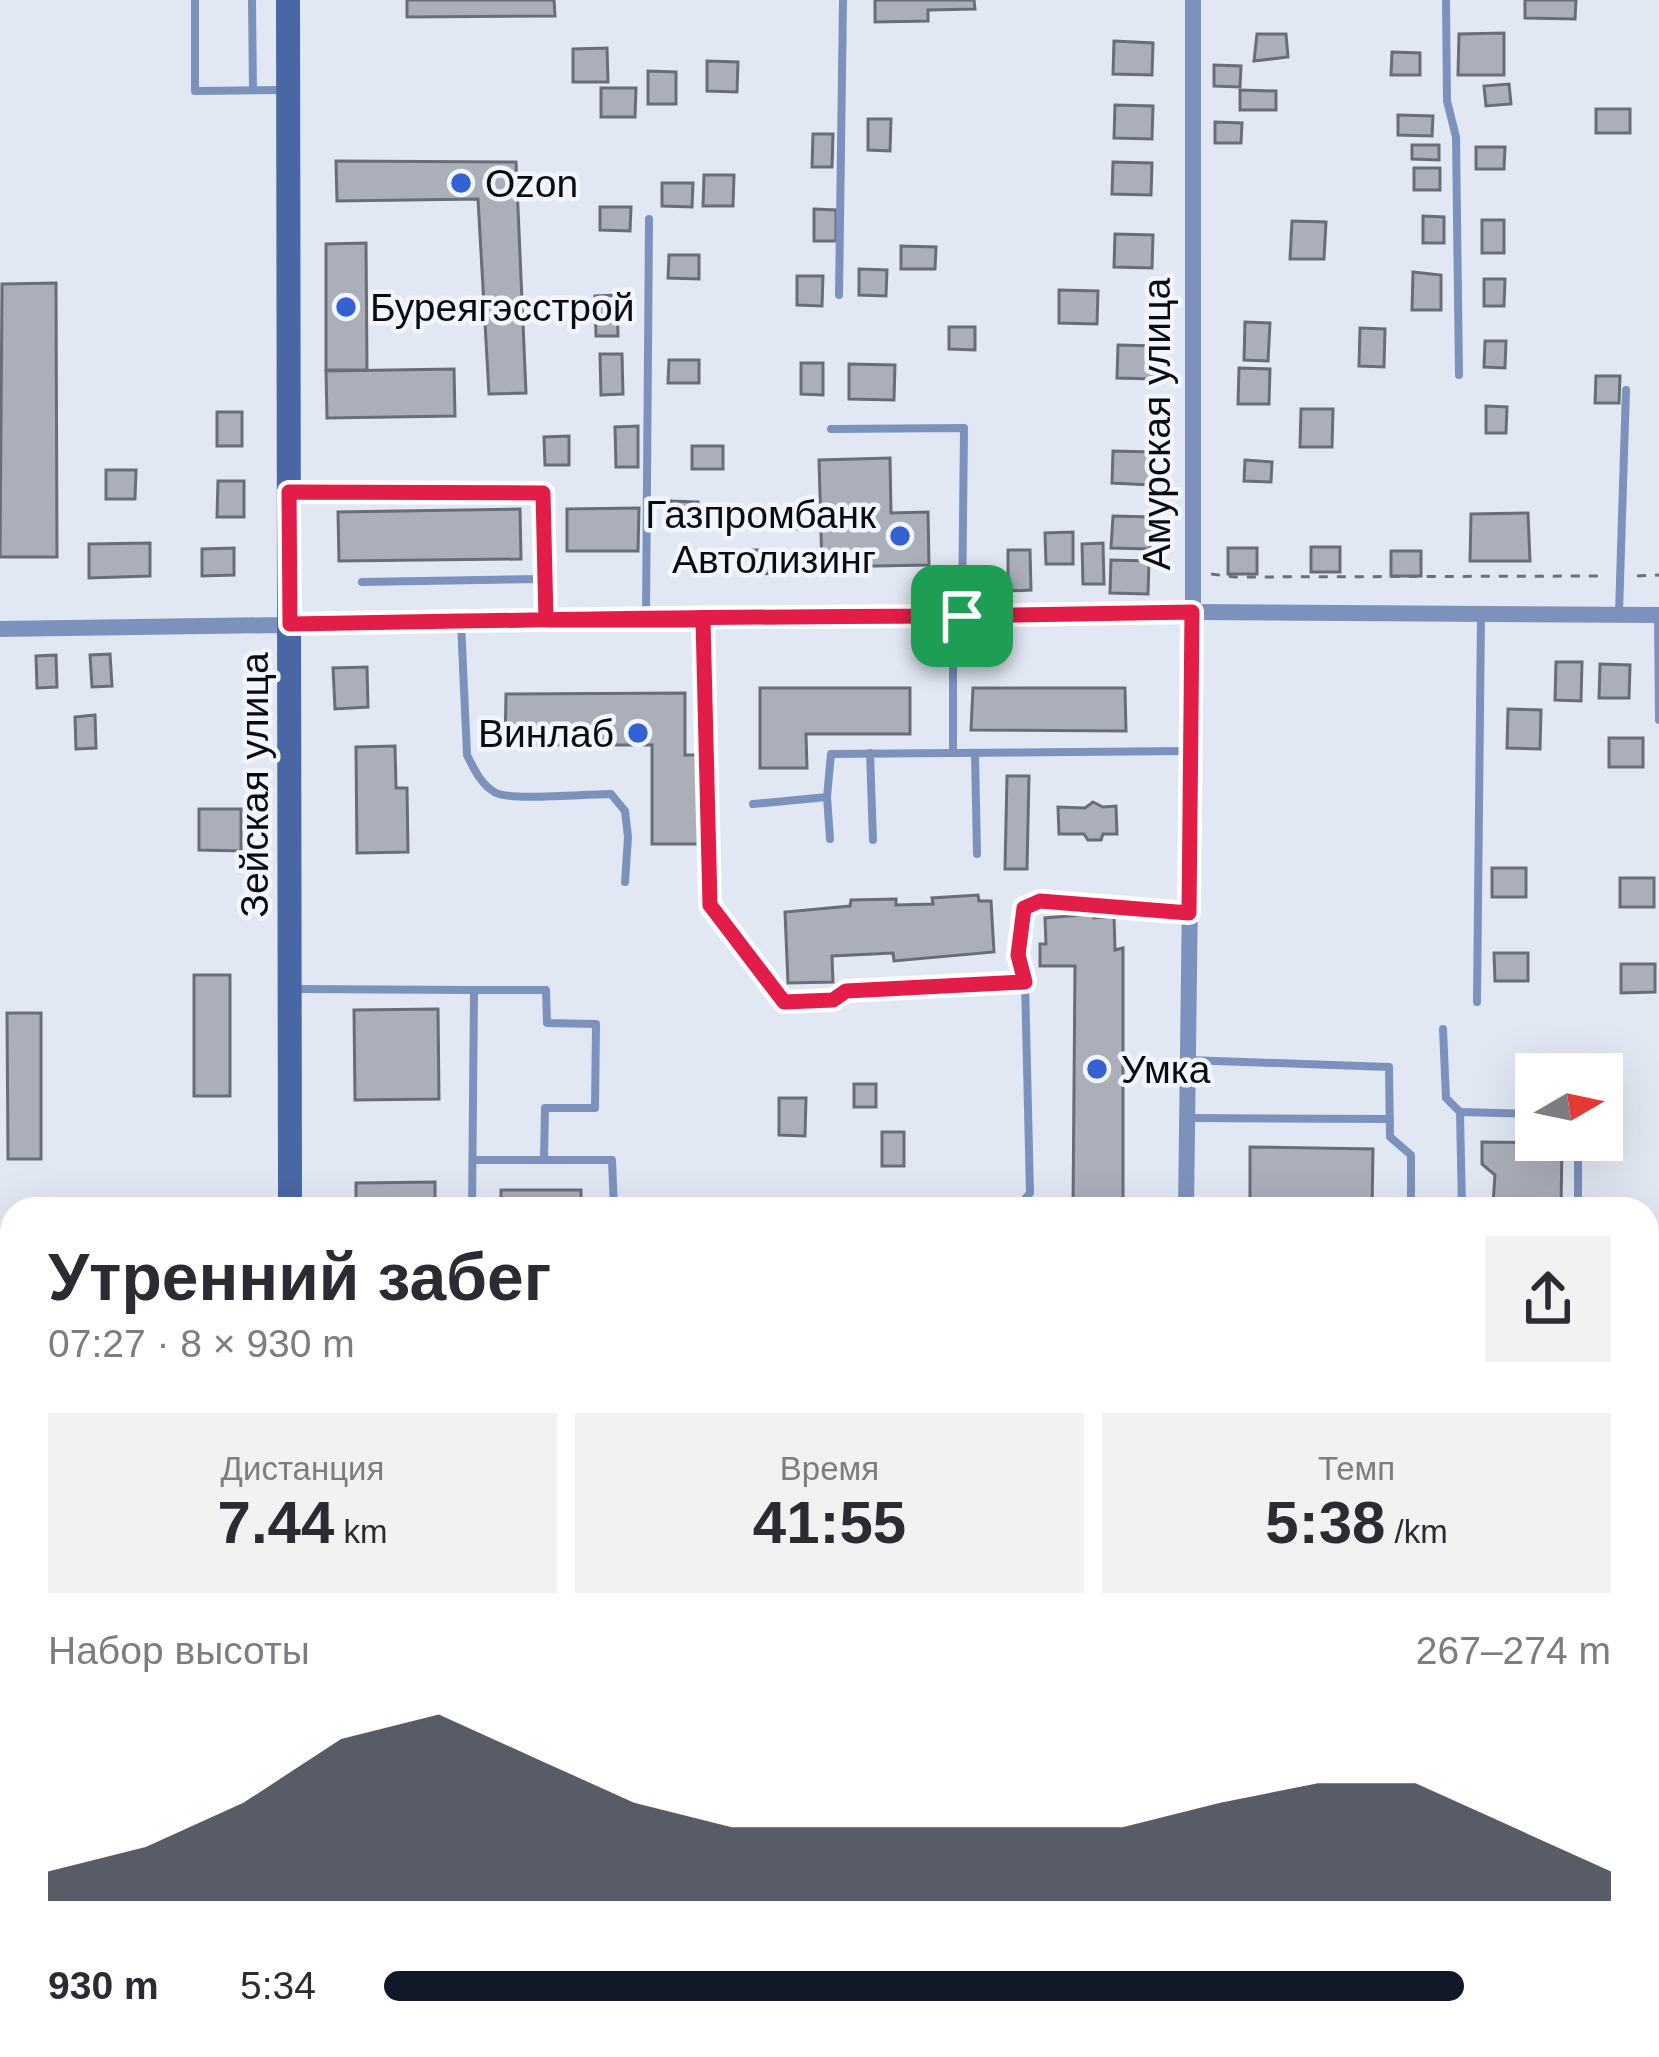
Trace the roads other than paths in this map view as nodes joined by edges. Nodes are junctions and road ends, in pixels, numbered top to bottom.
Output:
1 (195, 0) edge
2 (252, 0) edge
3 (288, 0) edge
4 (843, 0) edge
5 (1192, 0) edge
6 (1445, 0) edge
7 (253, 90) junction
8 (288, 90) junction
9 (649, 219) dead end
10 (839, 296) dead end
11 (1459, 375) dead end
12 (1626, 390) dead end
13 (831, 429) dead end
14 (289, 492) junction
15 (544, 579) junction
16 (362, 582) dead end
17 (1192, 612) junction
18 (1481, 614) junction
19 (1619, 614) junction
20 (1659, 615) edge
21 (957, 616) junction
22 (546, 620) junction
23 (646, 620) junction
24 (703, 620) junction
25 (461, 621) junction
26 (290, 624) junction
27 (0, 629) edge
28 (1659, 720) edge
29 (1191, 751) junction
30 (870, 753) junction
31 (953, 753) junction
32 (976, 753) junction
33 (827, 797) junction
34 (753, 804) dead end
35 (830, 838) dead end
36 (872, 840) dead end
37 (977, 854) dead end
38 (625, 882) dead end
39 (1189, 913) junction
40 (1025, 982) junction
41 (290, 989) junction
42 (474, 990) junction
43 (1477, 1002) dead end
44 (1443, 1029) dead end
45 (1188, 1060) junction
46 (1460, 1112) junction
47 (1515, 1113) edge
48 (1187, 1118) junction
49 (1390, 1119) junction
50 (472, 1160) junction
51 (544, 1160) junction
52 (1578, 1161) edge
53 (290, 1197) edge
54 (472, 1197) edge
55 (614, 1197) edge
56 (1027, 1197) edge
57 (1186, 1197) edge
58 (1411, 1197) edge
59 (1462, 1197) edge
60 (1578, 1197) edge

1 - 7 lane
2 - 7 lane
3 - 8 street, Зейская улица
4 - 10 lane
5 - 17 street, Амурская улица
6 - 11 lane
7 - 8 lane
8 - 14 street, Зейская улица
9 - 23 lane
12 - 19 lane
13 - 21 lane
14 - 15 lane
14 - 26 street, Зейская улица
15 - 16 lane
15 - 22 lane
17 - 18 street
17 - 21 street
17 - 29 street, Амурская улица
18 - 19 street
18 - 43 lane
19 - 20 street
20 - 28 lane
21 - 24 street
21 - 31 lane
22 - 23 street
22 - 25 street
23 - 24 street
24 - 40 lane
25 - 26 street
25 - 38 lane
26 - 27 street
26 - 41 street, Зейская улица
29 - 32 lane
29 - 39 street, Амурская улица
30 - 31 lane
30 - 33 lane
30 - 36 lane
31 - 32 lane
32 - 37 lane
33 - 34 lane
33 - 35 lane
39 - 40 lane
39 - 45 street, Амурская улица
40 - 56 lane
41 - 42 lane
41 - 53 street, Зейская улица
42 - 50 lane
42 - 51 lane
44 - 46 lane
45 - 48 street, Амурская улица
45 - 49 lane
46 - 47 lane
46 - 59 lane
48 - 49 lane
48 - 57 street, Амурская улица
49 - 58 lane
50 - 51 lane
50 - 54 lane
51 - 55 lane
52 - 60 lane

